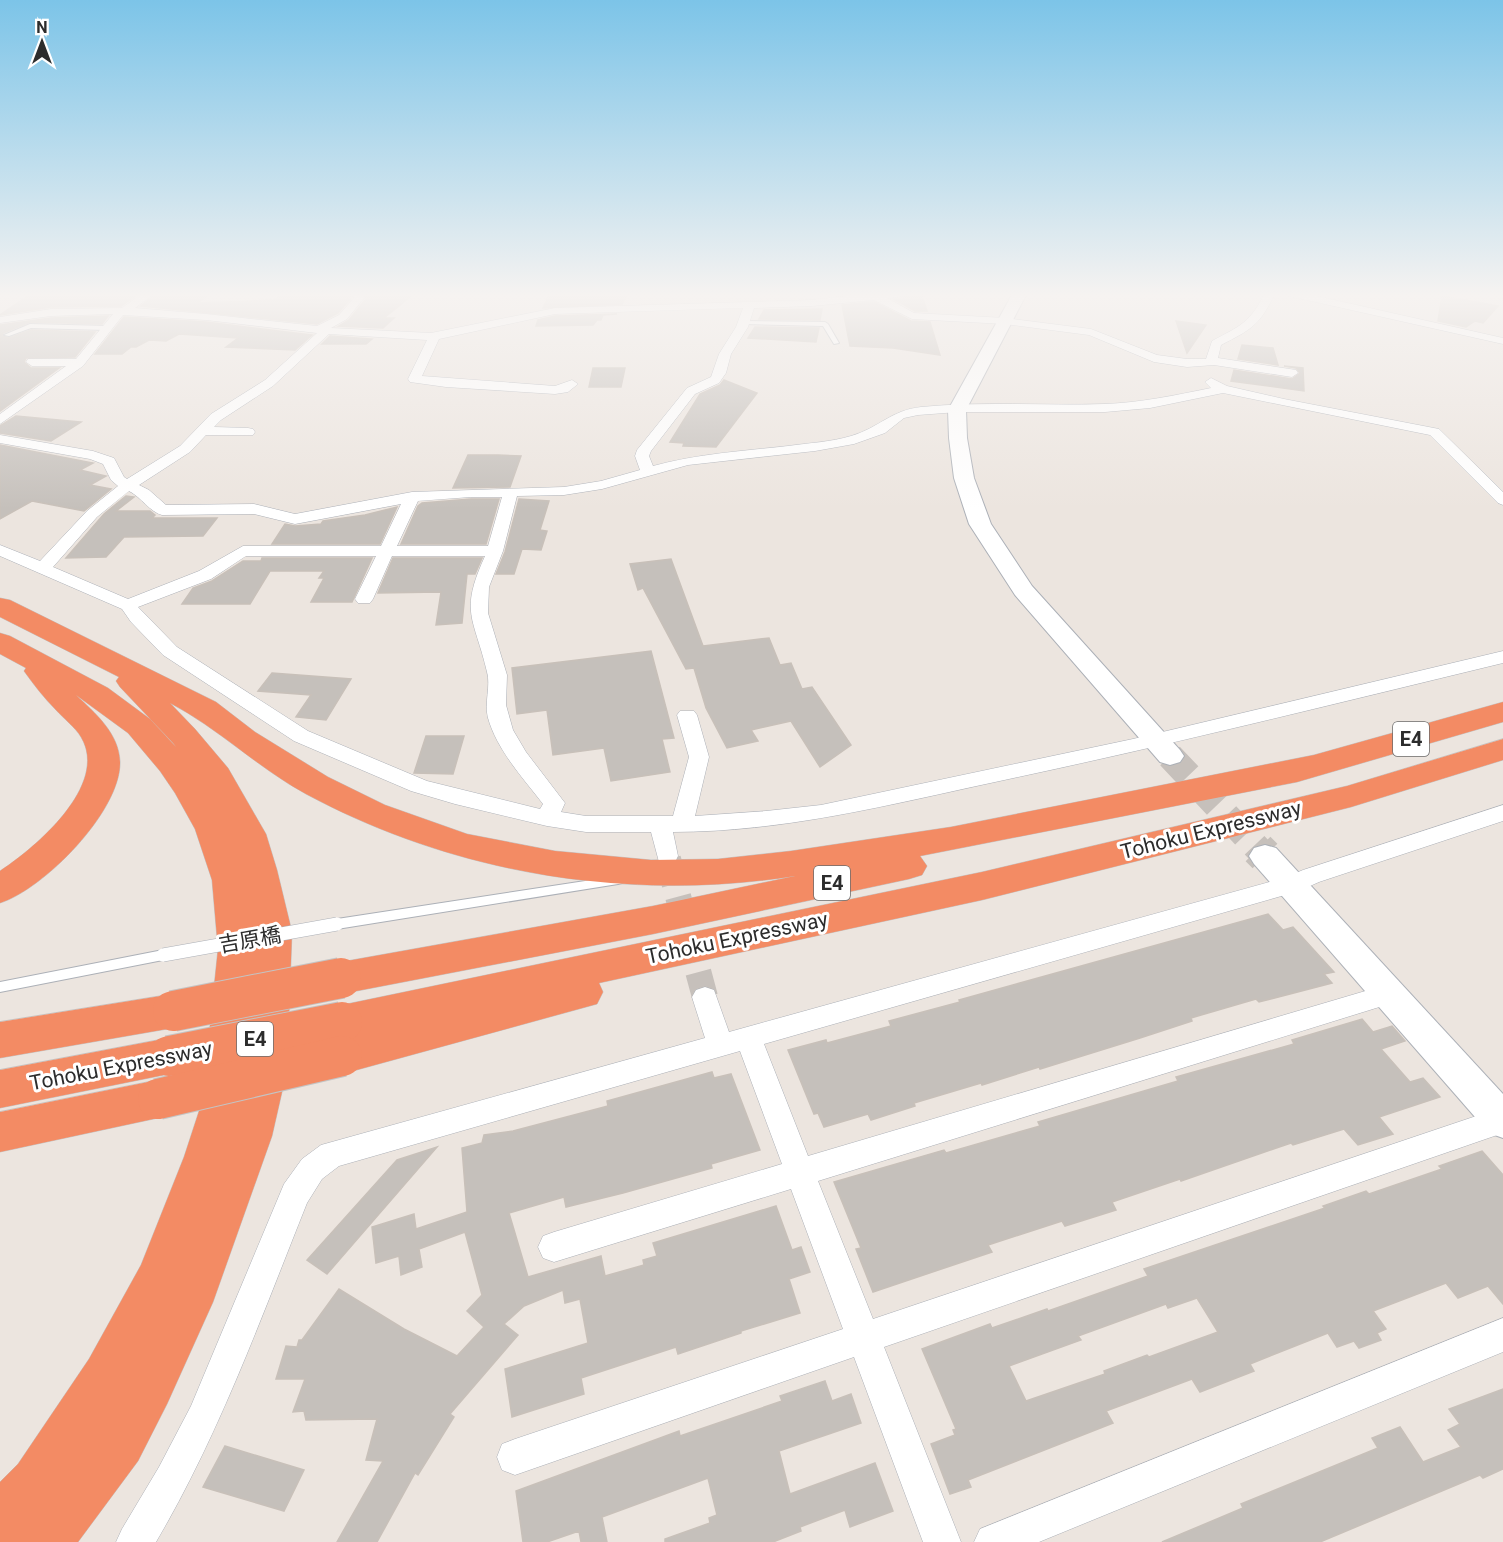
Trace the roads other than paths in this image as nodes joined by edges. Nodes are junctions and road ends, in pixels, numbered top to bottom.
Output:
1 (76, 365) edge
2 (290, 365) edge
3 (421, 365) edge
4 (722, 365) edge
5 (981, 365) edge
6 (1208, 365) edge
7 (1230, 365) edge
8 (1292, 373) dead end
9 (572, 384) dead end
10 (1223, 388) junction
11 (958, 408) junction
12 (0, 420) edge
13 (203, 431) junction
14 (248, 432) dead end
15 (0, 439) edge
16 (648, 471) junction
17 (128, 485) junction
18 (511, 492) junction
19 (412, 497) junction
20 (1503, 500) edge
21 (0, 550) edge
22 (388, 551) junction
23 (495, 551) junction
24 (43, 567) junction
25 (364, 599) dead end
26 (128, 605) junction
27 (0, 606) edge
28 (14, 649) edge
29 (1503, 657) edge
30 (112, 664) junction
31 (1503, 712) edge
32 (687, 715) dead end
33 (1163, 748) junction
34 (1503, 749) edge
35 (1318, 765) junction
36 (1503, 813) edge
37 (547, 818) junction
38 (671, 824) junction
39 (1265, 856) tunnel mouth
40 (659, 865) junction
41 (1292, 885) junction
42 (0, 889) edge
43 (0, 987) edge
44 (1389, 994) junction
45 (705, 997) tunnel mouth
46 (342, 1039) junction
47 (0, 1040) edge
48 (734, 1041) junction
49 (0, 1089) edge
50 (1503, 1120) edge
51 (0, 1132) edge
52 (800, 1171) junction
53 (554, 1247) dead end
54 (1503, 1335) edge
55 (864, 1340) junction
56 (515, 1457) dead end
57 (0, 1525) edge
58 (42, 1542) edge
59 (135, 1542) edge
60 (942, 1542) edge
61 (993, 1542) edge

1 - 12 street
2 - 13 street
3 - 9 street
4 - 16 street
5 - 11 street
6 - 10 street
7 - 8 street
10 - 11 street
10 - 20 street
11 - 16 street
11 - 33 street
13 - 14 street
13 - 17 street
15 - 17 street
16 - 18 street
17 - 19 street
17 - 24 street
18 - 19 street
18 - 23 street
19 - 22 street
21 - 24 street
22 - 23 street
22 - 25 street
22 - 26 street
23 - 37 street
24 - 26 street
26 - 37 street
27 - 30 highway
28 - 42 highway
28 - 57 highway
29 - 33 street
30 - 40 highway
30 - 58 highway
31 - 35 highway, Tohoku Expressway / E4
32 - 38 street
33 - 38 street
34 - 46 highway, Tohoku Expressway / E4
35 - 40 highway
35 - 47 highway, Tohoku Expressway / E4, bridge
36 - 41 street
37 - 38 street
38 - 40 street
39 - 41 street
40 - 43 lane, 吉原橋, bridge
41 - 44 street
41 - 48 street
44 - 50 street
44 - 52 street
45 - 48 street
46 - 49 highway, Tohoku Expressway / E4, bridge
46 - 51 highway, bridge
48 - 52 street
48 - 59 street
50 - 55 street
52 - 53 street
52 - 55 street
54 - 61 street
55 - 56 street
55 - 60 street

